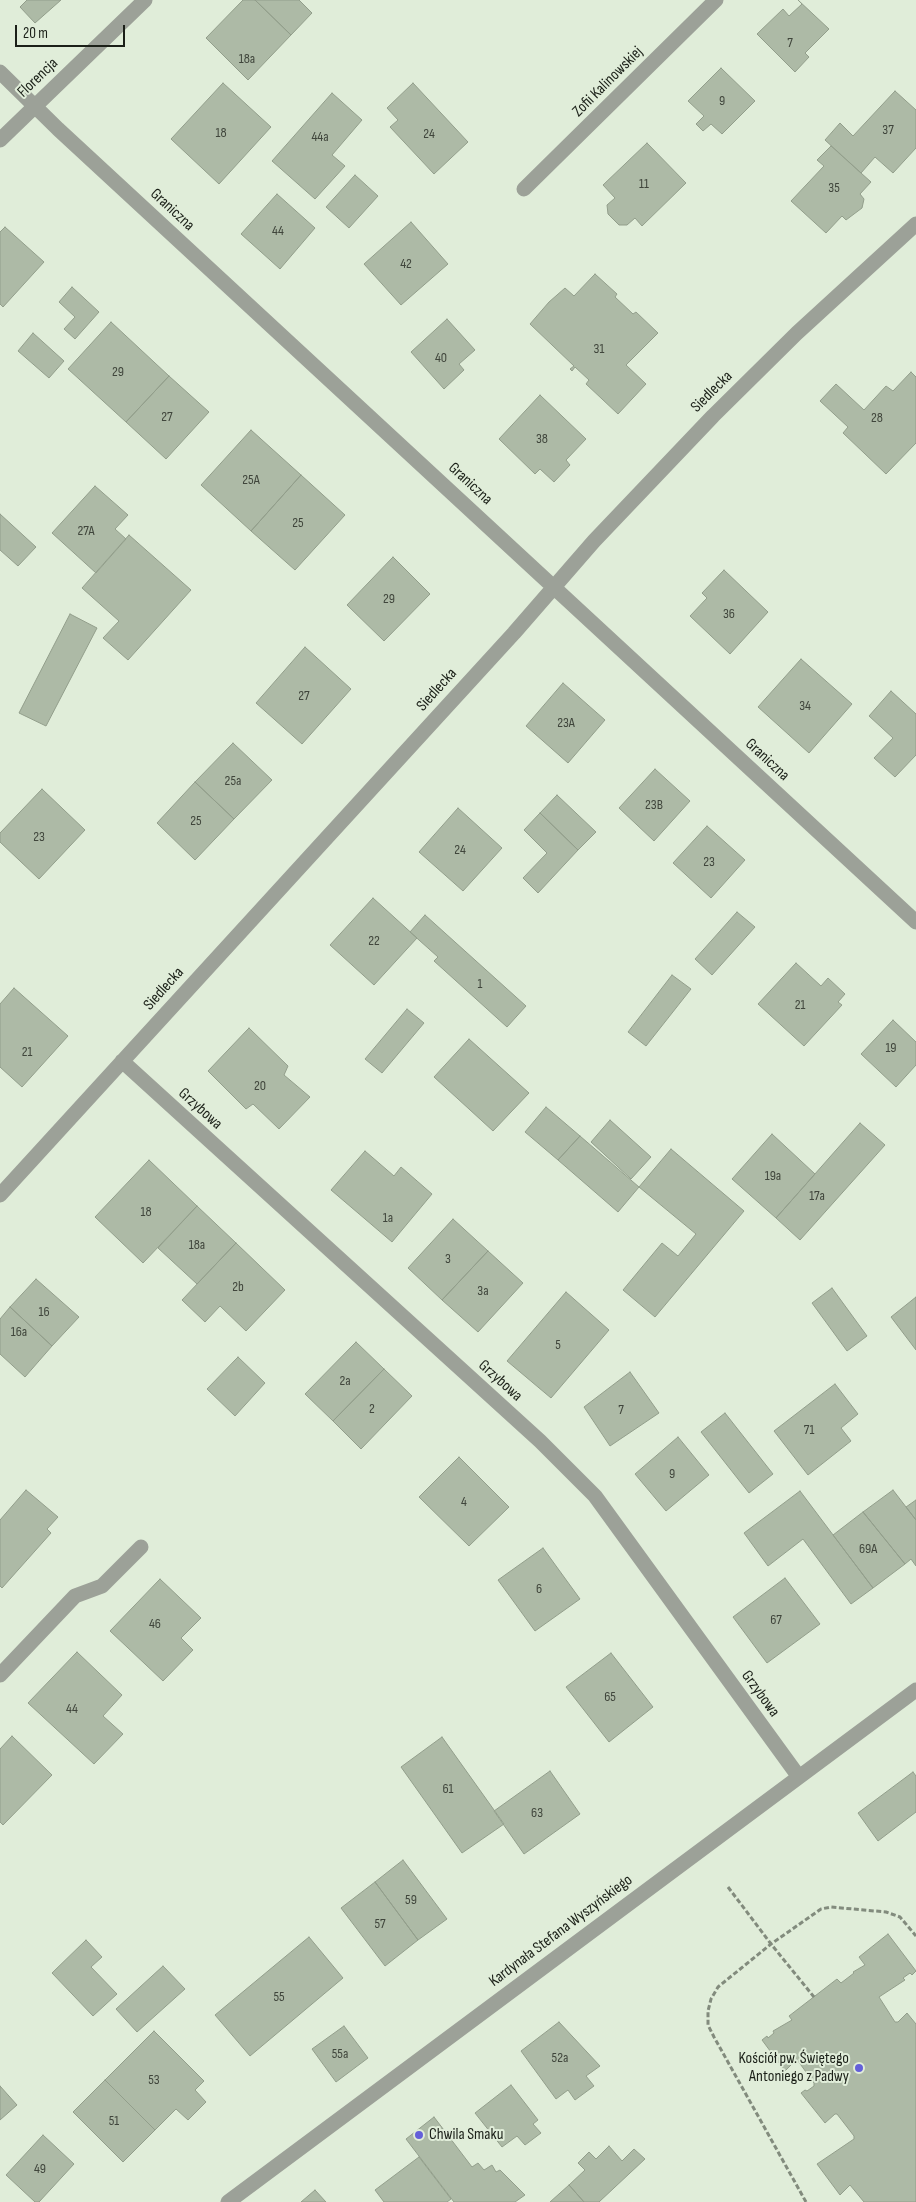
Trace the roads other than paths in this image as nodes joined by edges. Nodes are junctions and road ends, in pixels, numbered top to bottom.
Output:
1 (145, 0) edge
2 (716, 0) edge
3 (0, 72) edge
4 (34, 106) junction
5 (0, 140) edge
6 (524, 189) dead end
7 (916, 224) edge
8 (555, 586) junction
9 (916, 922) edge
10 (122, 1061) junction
11 (0, 1195) edge
12 (141, 1546) dead end
13 (0, 1675) edge
14 (916, 1690) edge
15 (799, 1777) junction
16 (228, 2202) edge

1 - 4 street, Florencja
2 - 6 street, Zofii Kalinowskiej
3 - 4 street, Graniczna
4 - 5 street, Florencja
4 - 8 street, Graniczna
7 - 8 street, Siedlecka
8 - 9 street, Graniczna
8 - 10 street, Siedlecka
10 - 11 street, Siedlecka
10 - 15 street, Grzybowa
12 - 13 street
14 - 15 street, Kardynała Stefana Wyszyńskiego
15 - 16 street, Kardynała Stefana Wyszyńskiego

